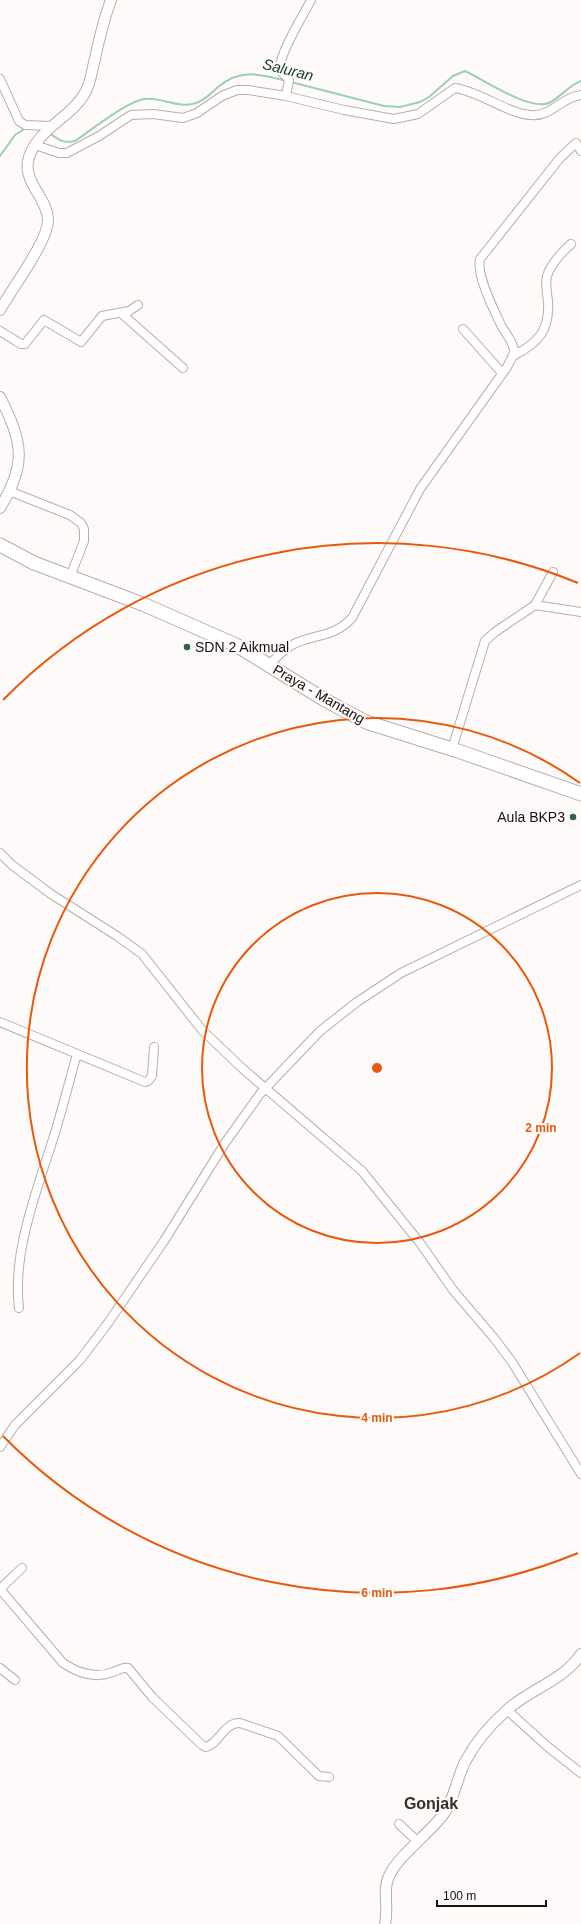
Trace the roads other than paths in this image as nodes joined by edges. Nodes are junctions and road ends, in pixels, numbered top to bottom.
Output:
1 (111, 0) edge
2 (311, 0) edge
3 (0, 79) edge
4 (286, 93) junction
5 (581, 95) edge
6 (43, 134) junction
7 (579, 141) edge
8 (581, 151) edge
9 (570, 244) dead end
10 (138, 305) dead end
11 (0, 310) edge
12 (121, 313) junction
13 (463, 329) dead end
14 (0, 331) edge
15 (513, 356) junction
16 (183, 368) dead end
17 (502, 373) junction
18 (0, 398) edge
19 (9, 491) junction
20 (0, 508) edge
21 (0, 545) edge
22 (553, 572) dead end
23 (70, 577) junction
24 (535, 605) junction
25 (581, 612) edge
26 (269, 665) junction
27 (452, 749) junction
28 (581, 794) edge
29 (0, 853) edge
30 (581, 885) edge
31 (0, 1022) edge
32 (154, 1047) dead end
33 (77, 1054) junction
34 (266, 1087) junction
35 (19, 1308) dead end
36 (0, 1447) edge
37 (581, 1474) edge
38 (22, 1568) dead end
39 (0, 1588) edge
40 (581, 1654) edge
41 (0, 1668) edge
42 (15, 1680) dead end
43 (507, 1710) junction
44 (581, 1773) edge
45 (329, 1777) dead end
46 (399, 1824) dead end
47 (418, 1842) junction
48 (386, 1924) edge

1 - 6 street
2 - 4 street
3 - 6 street
4 - 5 street
4 - 6 street
6 - 11 street
7 - 8 street
7 - 15 street
9 - 15 street
10 - 12 street
12 - 14 street
12 - 16 street
13 - 17 street
15 - 17 street
17 - 26 street
18 - 19 street
19 - 20 street
19 - 23 street
21 - 23 main road, Praya - Mantang
22 - 24 street
23 - 26 main road, Praya - Mantang
24 - 25 street
24 - 27 street
26 - 27 main road, Praya - Mantang
27 - 28 main road, Praya - Mantang
29 - 34 street
30 - 34 street
31 - 33 street
32 - 33 street
33 - 35 street
34 - 36 street
34 - 37 street
38 - 39 street
39 - 45 street
40 - 43 street
41 - 42 street
43 - 44 street
43 - 47 street
46 - 47 street
47 - 48 street

